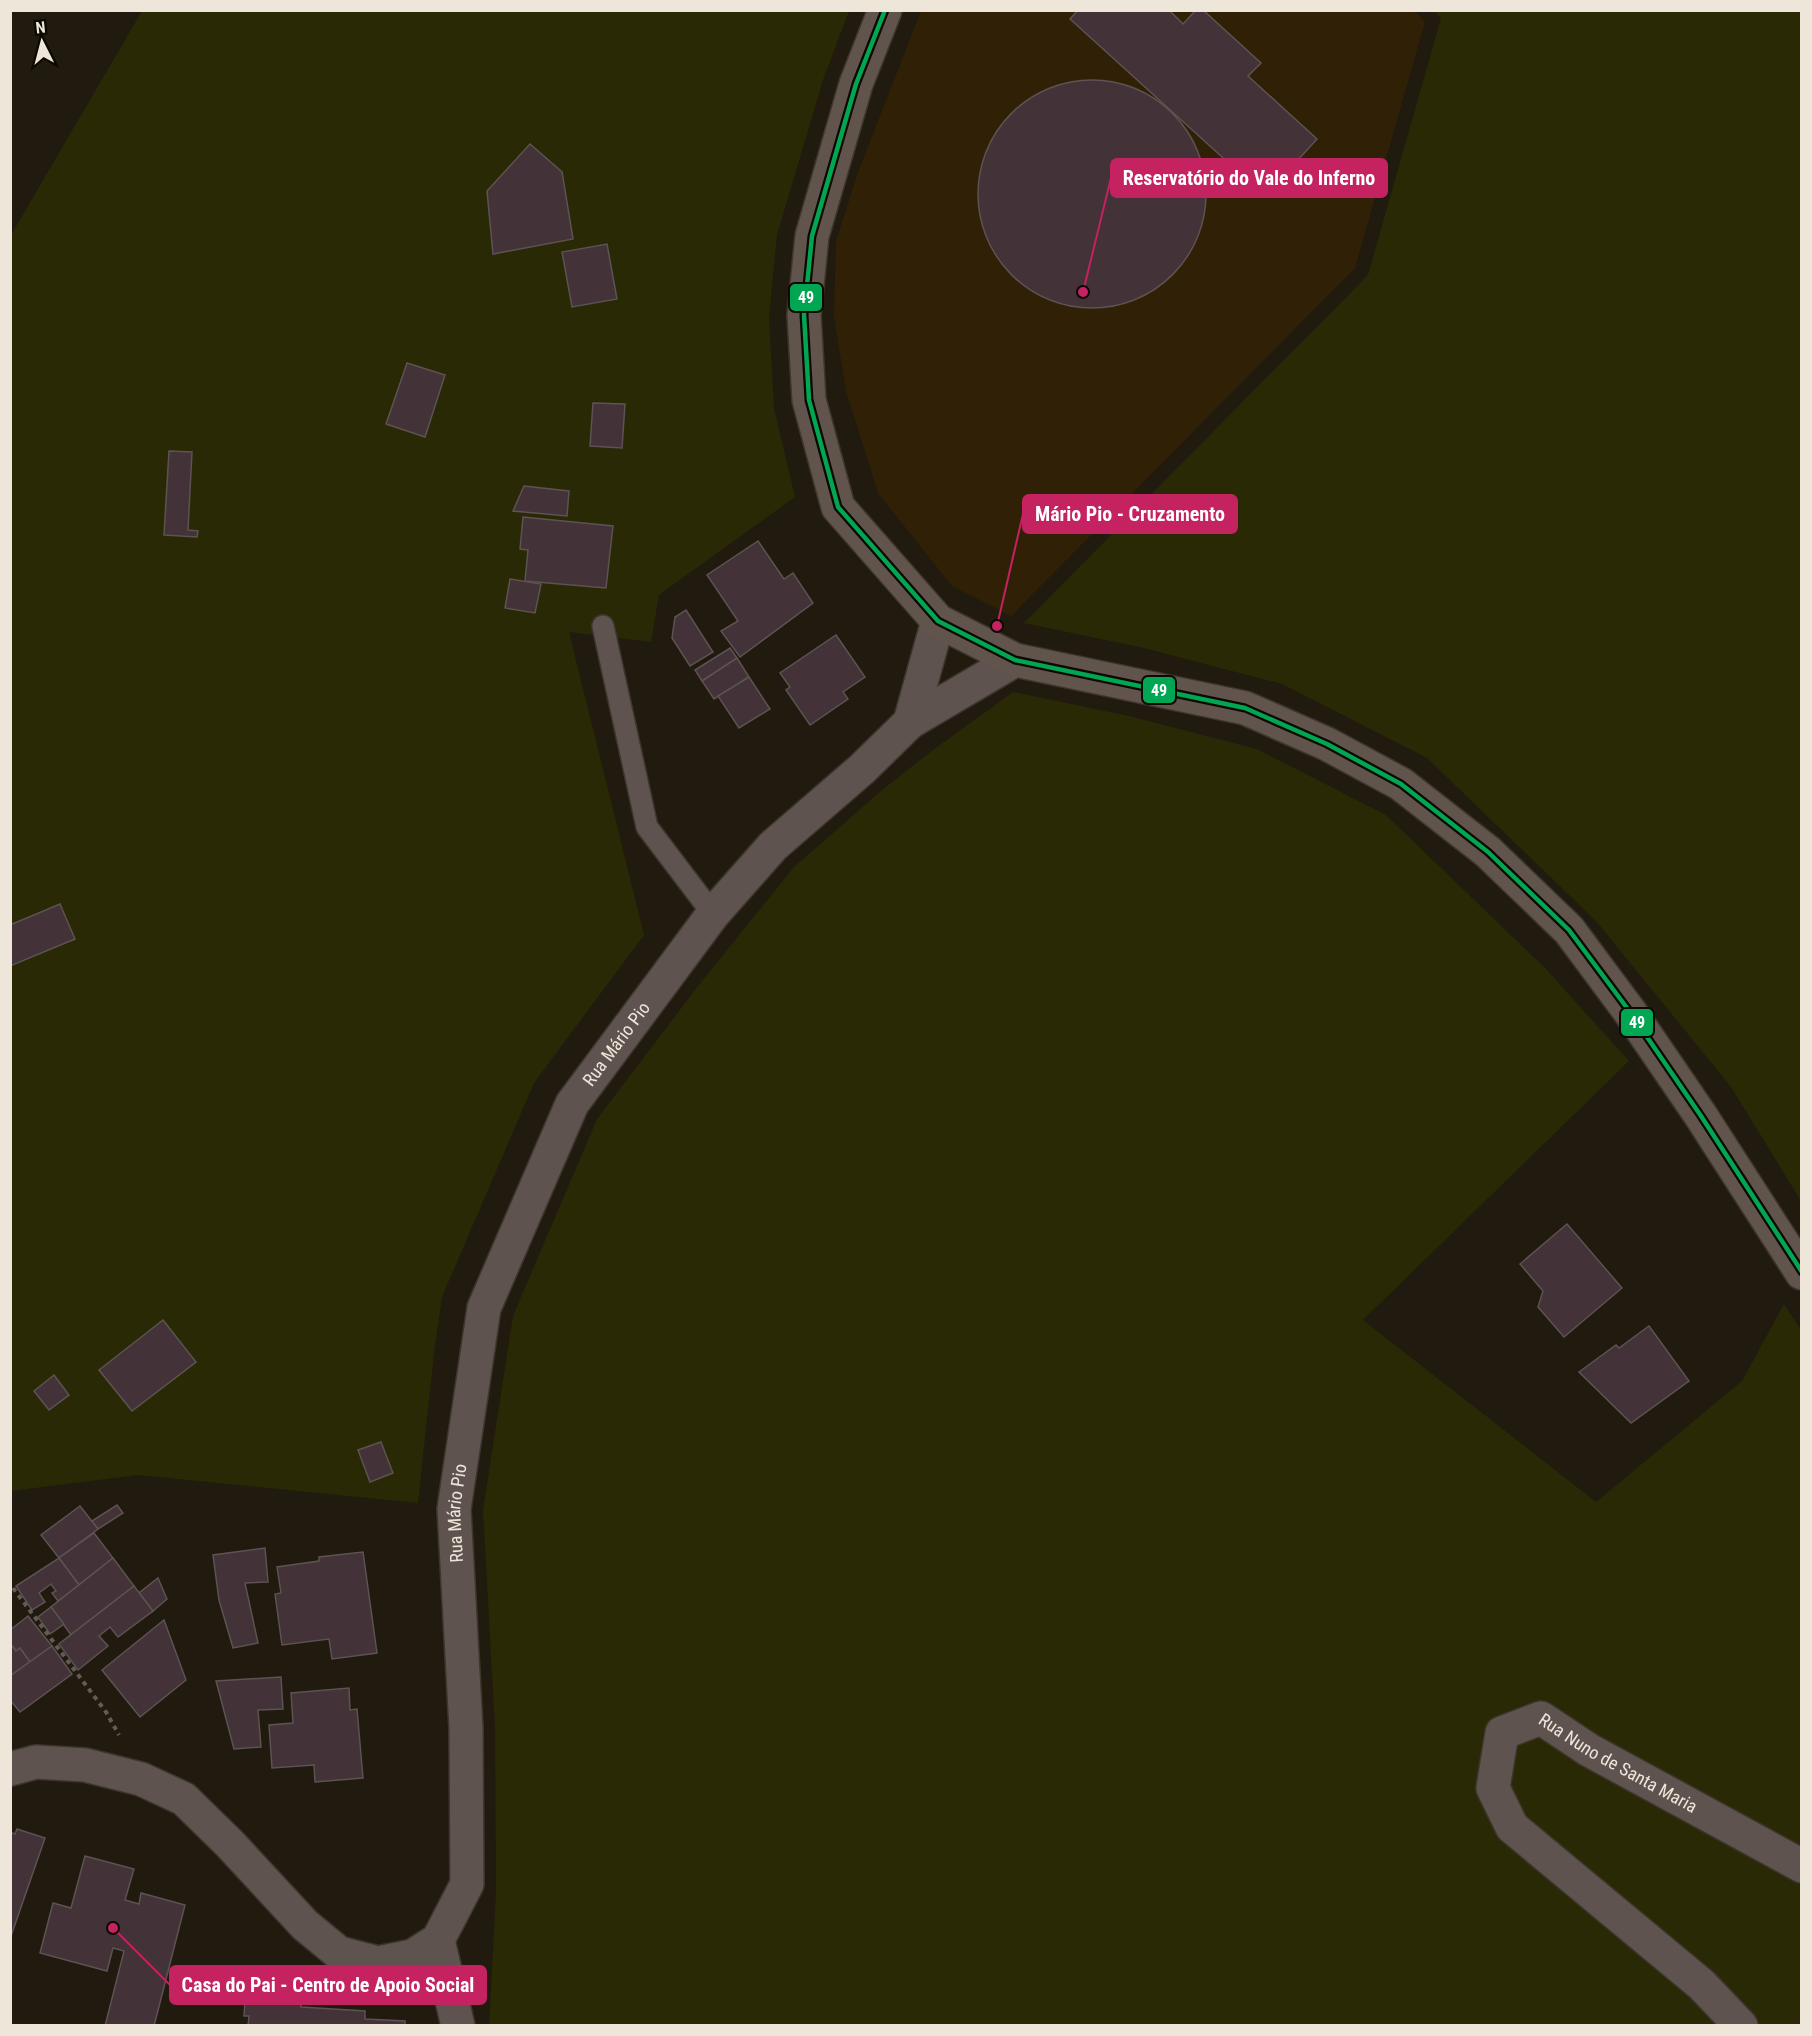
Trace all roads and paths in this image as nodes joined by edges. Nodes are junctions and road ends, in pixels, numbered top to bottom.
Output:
1 (885, 10) edge
2 (938, 621) junction
3 (603, 626) dead end
4 (1015, 660) junction
5 (910, 722) junction
6 (713, 914) junction
7 (1802, 1273) edge
8 (13, 1588) dead end
9 (10, 1769) edge
10 (141, 1779) junction
11 (1802, 1866) edge
12 (438, 1940) junction
13 (458, 2025) edge
14 (1741, 2025) edge

1 - 2 main road
2 - 4 main road
2 - 5 street
3 - 6 lane
4 - 5 street, Rua Mário Pio
4 - 7 main road
5 - 6 street, Rua Mário Pio
6 - 12 street, Rua Mário Pio
8 - 10 path
9 - 10 street, Rua Mário Pio
10 - 12 street, Rua Mário Pio
11 - 14 street, Rua Nuno de Santa Maria
12 - 13 street

